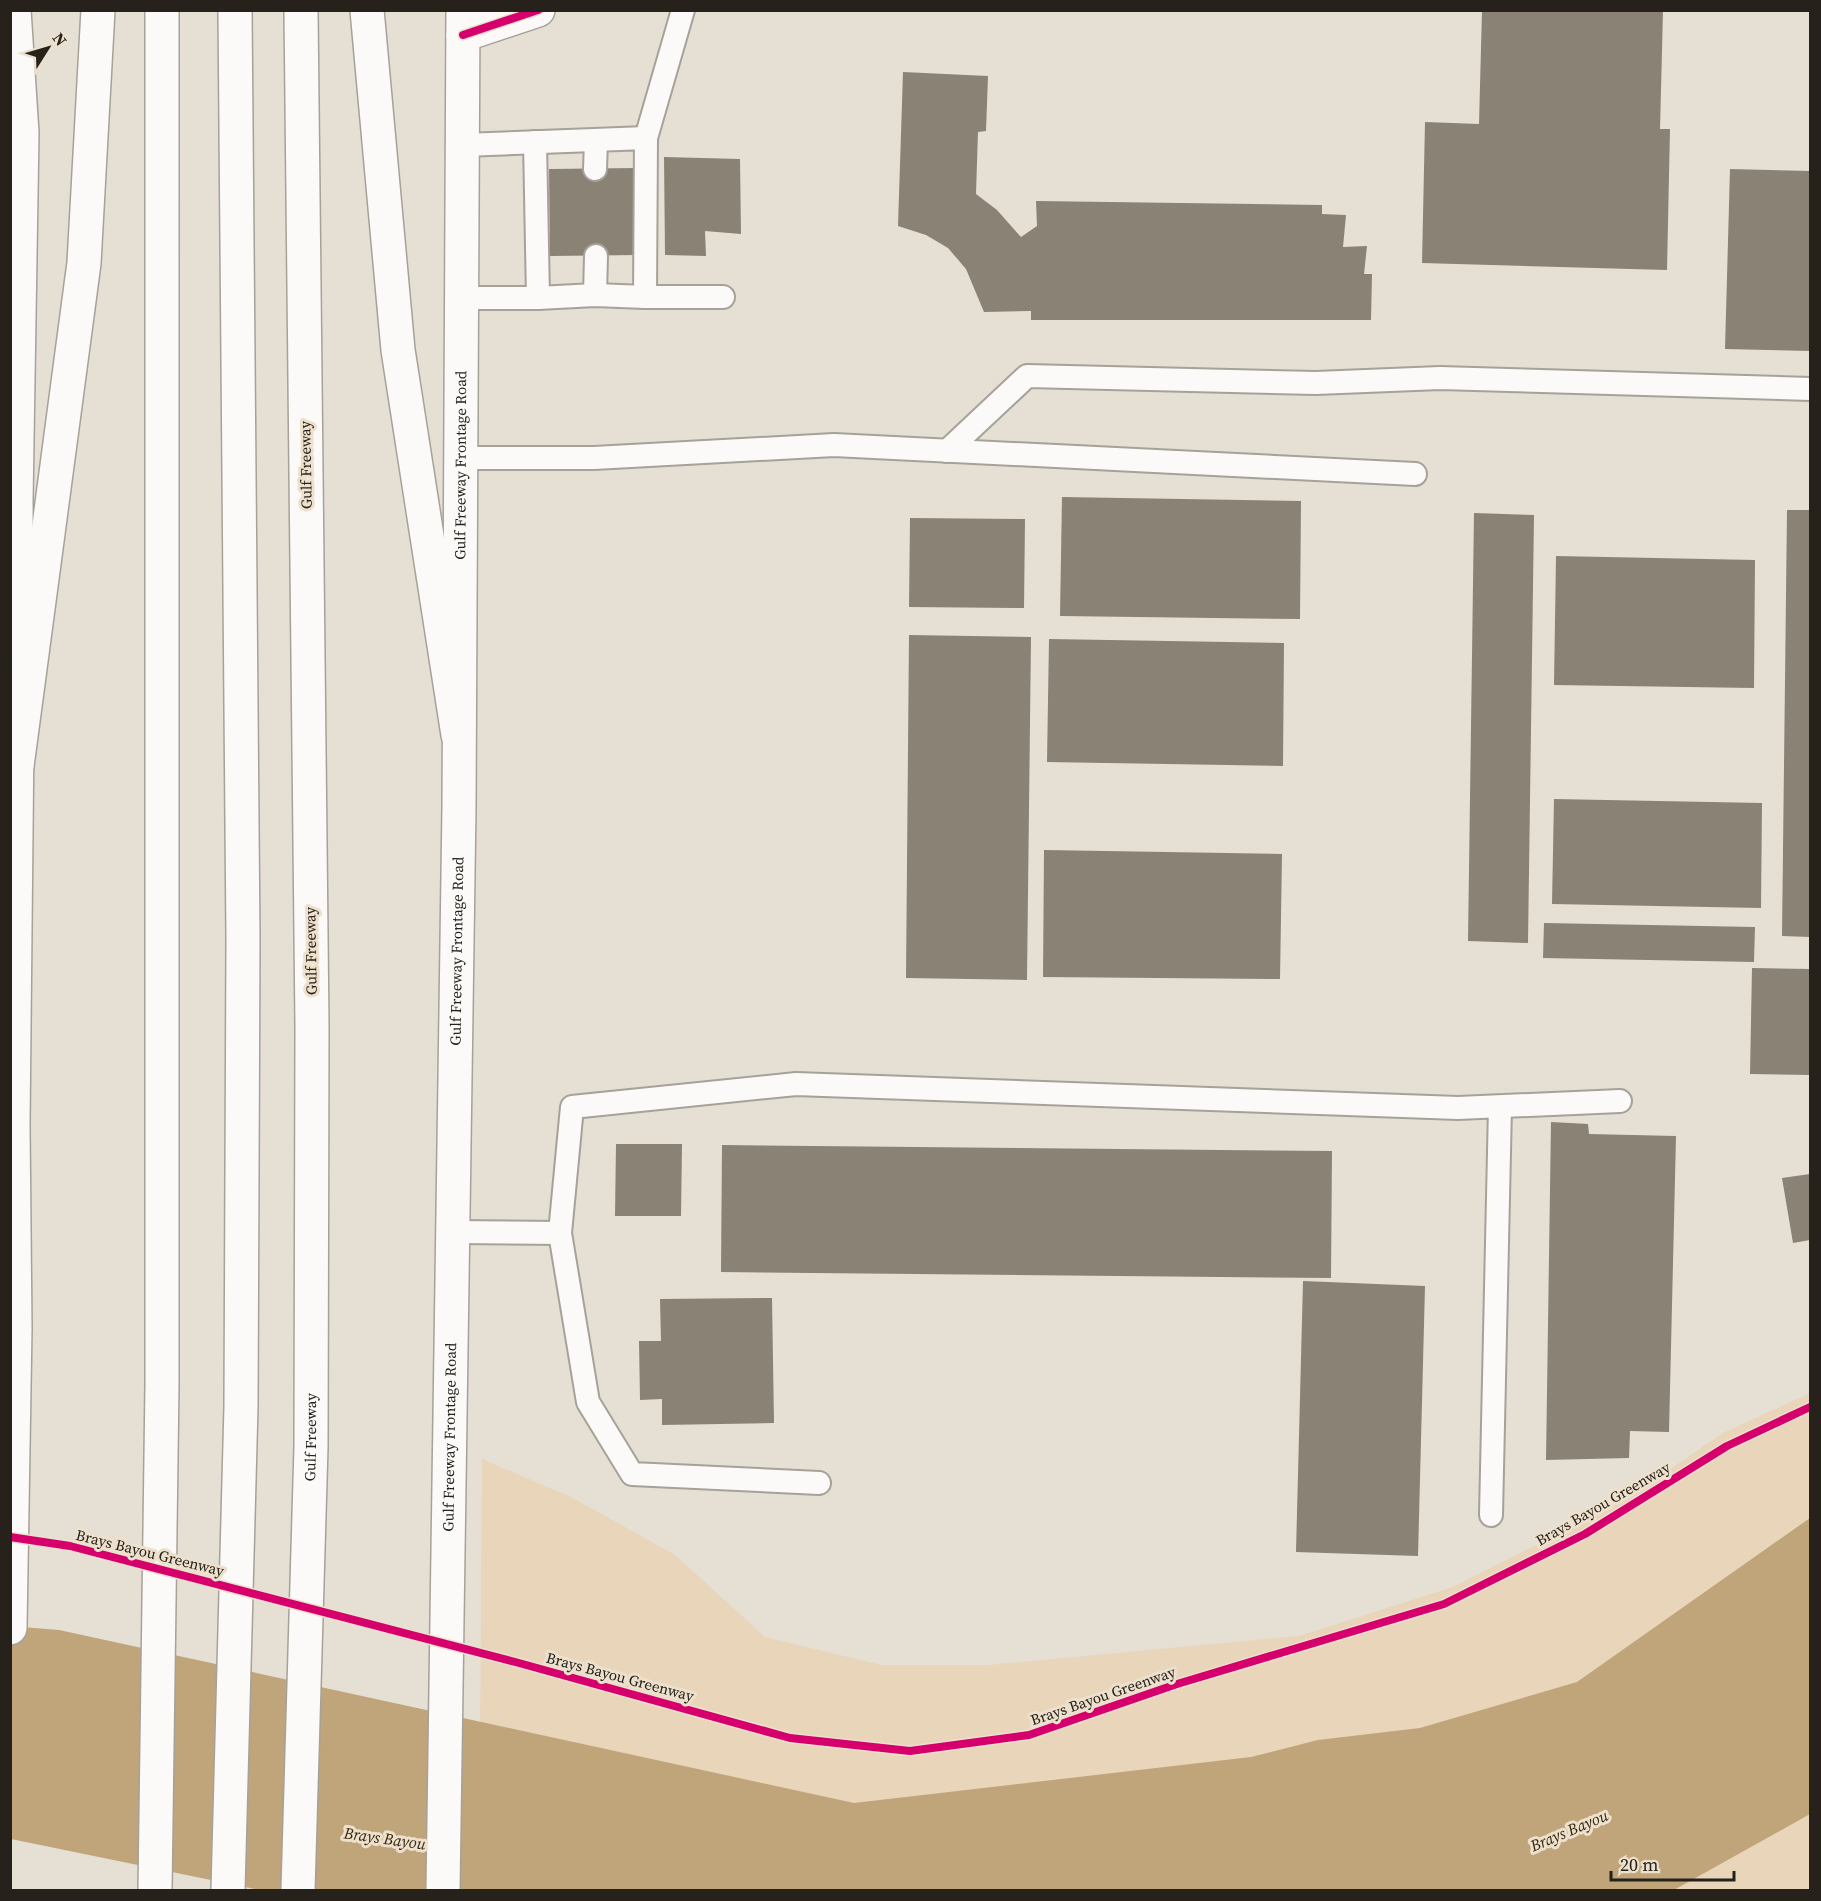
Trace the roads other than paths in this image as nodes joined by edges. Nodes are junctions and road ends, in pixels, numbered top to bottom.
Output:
1 (14, 10) edge
2 (98, 10) edge
3 (162, 10) edge
4 (235, 10) edge
5 (301, 10) edge
6 (367, 10) edge
7 (538, 10) edge
8 (683, 10) edge
9 (463, 23) edge
10 (646, 138) junction
11 (596, 141) junction
12 (535, 142) junction
13 (463, 145) junction
14 (595, 169) dead end
15 (596, 255) dead end
16 (595, 295) junction
17 (645, 297) junction
18 (723, 297) dead end
19 (462, 298) junction
20 (538, 298) junction
21 (1810, 389) edge
22 (947, 451) junction
23 (461, 458) junction
24 (1415, 474) dead end
25 (13, 502) edge
26 (458, 735) junction
27 (14, 766) edge
28 (12, 1017) edge
29 (1620, 1101) dead end
30 (1500, 1107) junction
31 (12, 1125) edge
32 (453, 1232) junction
33 (560, 1233) junction
34 (819, 1483) dead end
35 (1491, 1515) dead end
36 (10, 1628) edge
37 (155, 1890) edge
38 (228, 1890) edge
39 (298, 1890) edge
40 (443, 1890) edge

1 - 25 main road
2 - 27 main road
3 - 37 main road
4 - 38 main road
5 - 39 main road, Gulf Freeway
6 - 26 main road
7 - 9 main road
8 - 10 lane
9 - 13 main road, Gulf Freeway Frontage Road
10 - 11 lane
10 - 17 lane
11 - 12 lane
11 - 14 lane
12 - 13 lane
12 - 20 lane
13 - 19 main road, Gulf Freeway Frontage Road
15 - 16 lane
16 - 17 lane
16 - 20 lane
17 - 18 lane
19 - 20 lane
19 - 23 main road, Gulf Freeway Frontage Road
21 - 22 lane
22 - 23 lane
22 - 24 lane
23 - 26 main road, Gulf Freeway Frontage Road
25 - 27 main road
26 - 32 main road, Gulf Freeway Frontage Road
27 - 28 main road
28 - 31 main road
29 - 30 lane
30 - 33 lane
30 - 35 lane
31 - 36 main road
32 - 33 lane
32 - 40 main road, Gulf Freeway Frontage Road
33 - 34 lane

